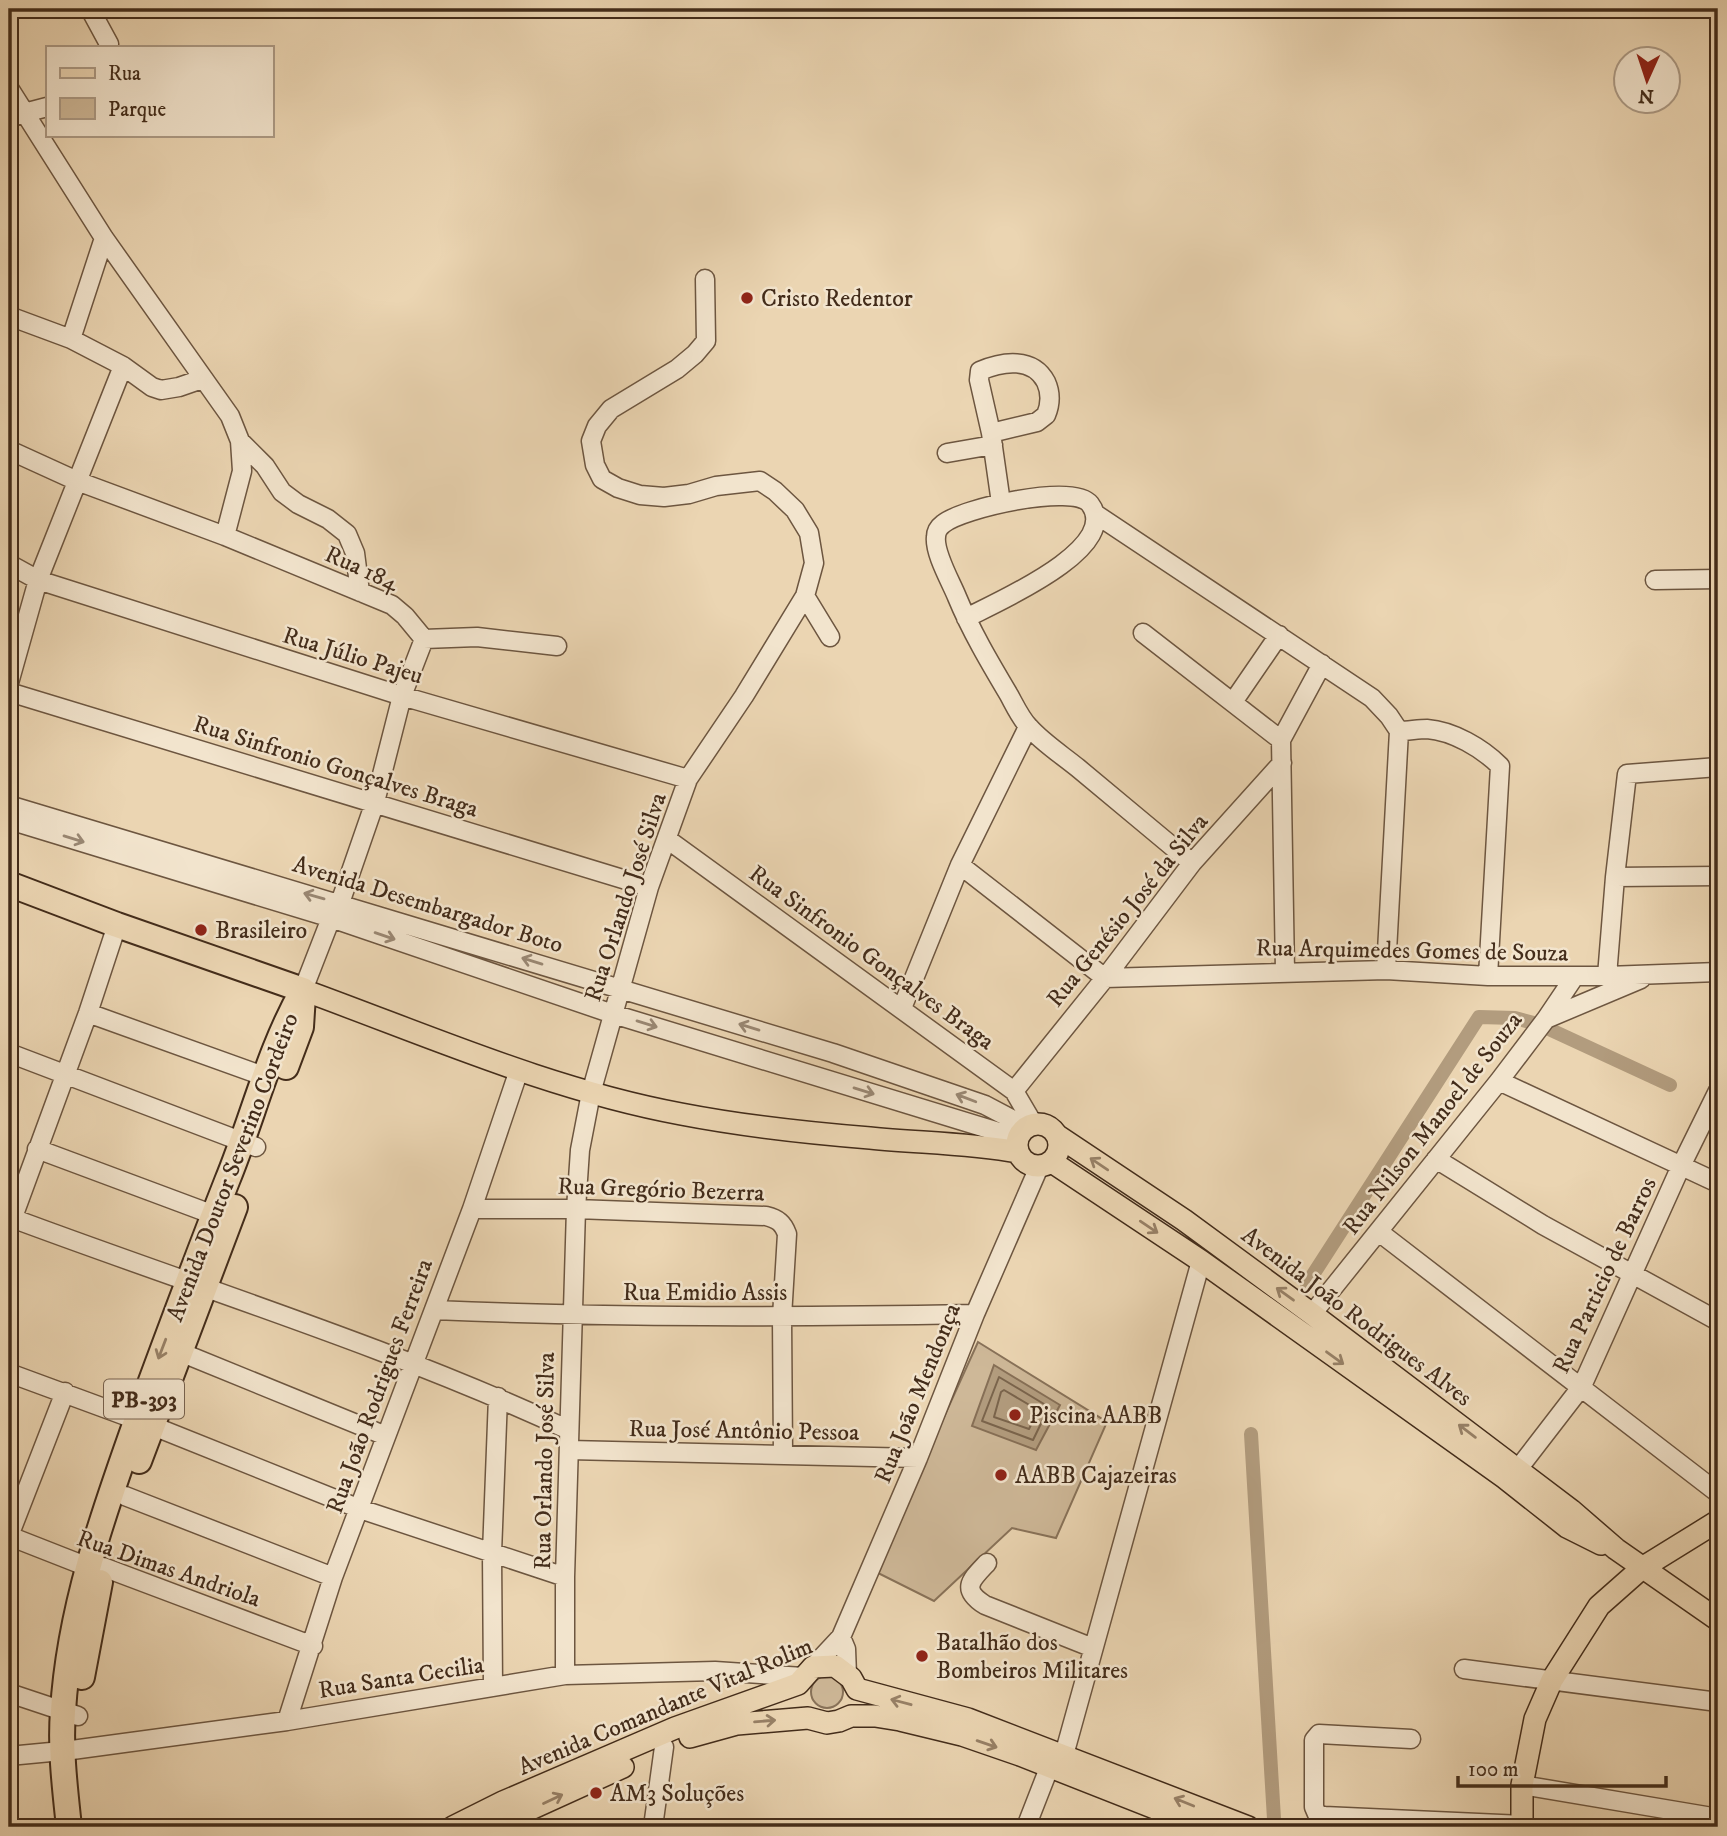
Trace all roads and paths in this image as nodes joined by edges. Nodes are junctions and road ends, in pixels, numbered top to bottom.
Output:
1 (90, 9) edge
2 (109, 44) dead end
3 (9, 88) edge
4 (46, 107) edge
5 (17, 115) edge
6 (104, 238) junction
7 (705, 279) dead end
8 (9, 316) edge
9 (71, 339) junction
10 (123, 366) junction
11 (202, 379) junction
12 (992, 439) junction
13 (240, 441) junction
14 (9, 450) edge
15 (947, 453) dead end
16 (77, 481) junction
17 (1002, 503) junction
18 (1097, 515) junction
19 (225, 536) junction
20 (9, 564) edge
21 (1718, 579) edge
22 (38, 580) junction
23 (1656, 580) dead end
24 (360, 592) junction
25 (805, 596) junction
26 (966, 618) junction
27 (1143, 633) dead end
28 (1279, 635) junction
29 (830, 637) dead end
30 (424, 639) junction
31 (556, 646) dead end
32 (1322, 663) junction
33 (9, 683) edge
34 (9, 692) edge
35 (402, 696) junction
36 (1233, 702) junction
37 (1028, 727) junction
38 (1399, 731) junction
39 (1281, 740) junction
40 (1282, 763) junction
41 (1718, 766) edge
42 (688, 779) junction
43 (375, 802) junction
44 (9, 805) edge
45 (9, 820) edge
46 (667, 839) junction
47 (1192, 863) junction
48 (960, 865) junction
49 (1718, 876) edge
50 (1615, 877) junction
51 (9, 884) edge
52 (649, 887) junction
53 (335, 910) junction
54 (117, 925) junction
55 (1386, 970) junction
56 (1285, 971) junction
57 (1718, 972) edge
58 (1651, 975) junction
59 (1488, 976) junction
60 (1575, 976) junction
61 (1607, 976) junction
62 (1105, 978) junction
63 (621, 988) junction
64 (303, 990) junction
65 (902, 1009) junction
66 (88, 1013) junction
67 (613, 1014) junction
68 (1546, 1019) junction
69 (9, 1053) edge
70 (519, 1070) junction
71 (64, 1075) junction
72 (266, 1077) junction
73 (904, 1077) junction
74 (1499, 1081) junction
75 (1014, 1091) junction
76 (1718, 1091) edge
77 (591, 1093) junction
78 (897, 1101) junction
79 (1024, 1136) junction
80 (1058, 1136) junction
81 (249, 1145) junction
82 (37, 1149) junction
83 (1436, 1159) junction
84 (1046, 1164) junction
85 (1681, 1167) junction
86 (1718, 1183) edge
87 (472, 1209) junction
88 (576, 1209) junction
89 (214, 1215) junction
90 (10, 1221) edge
91 (1379, 1232) junction
92 (1200, 1261) junction
93 (1633, 1275) junction
94 (198, 1284) junction
95 (434, 1310) junction
96 (975, 1314) junction
97 (1312, 1314) junction
98 (572, 1316) junction
99 (782, 1317) junction
100 (1718, 1321) edge
101 (180, 1352) junction
102 (413, 1363) junction
103 (9, 1373) edge
104 (1582, 1386) junction
105 (65, 1392) junction
106 (498, 1397) junction
107 (145, 1423) junction
108 (569, 1430) junction
109 (386, 1436) junction
110 (569, 1450) junction
111 (783, 1455) junction
112 (918, 1458) junction
113 (1518, 1469) junction
114 (1718, 1493) edge
115 (125, 1496) junction
116 (360, 1509) junction
117 (1718, 1521) edge
118 (9, 1536) edge
119 (1616, 1549) junction
120 (492, 1553) junction
121 (987, 1563) dead end
122 (95, 1567) junction
123 (1642, 1568) junction
124 (333, 1577) junction
125 (565, 1577) junction
126 (1715, 1616) edge
127 (841, 1637) junction
128 (313, 1646) junction
129 (1093, 1647) junction
130 (1464, 1669) dead end
131 (565, 1675) junction
132 (805, 1676) junction
133 (1552, 1680) junction
134 (852, 1682) junction
135 (493, 1687) junction
136 (9, 1693) edge
137 (1718, 1702) edge
138 (70, 1714) junction
139 (851, 1716) junction
140 (808, 1718) junction
141 (287, 1721) junction
142 (1411, 1739) dead end
143 (664, 1747) junction
144 (70, 1750) junction
145 (9, 1756) edge
146 (1056, 1761) junction
147 (1522, 1785) junction
148 (1718, 1818) edge
149 (1522, 1826) edge
150 (69, 1827) edge
151 (85, 1827) edge
152 (453, 1827) edge
153 (491, 1827) edge
154 (653, 1827) edge
155 (1026, 1827) edge
156 (1203, 1827) edge
157 (1248, 1827) edge

1 - 2 street
3 - 5 street
4 - 5 street
5 - 6 street
6 - 9 street
6 - 11 street
7 - 25 street, Rua Orlando José Silva
8 - 9 street
9 - 10 street
10 - 11 street
10 - 16 street
11 - 13 street
12 - 12 street
12 - 15 street
12 - 17 street
13 - 19 street
13 - 24 street
14 - 16 street, Rua 184
16 - 19 street, Rua 184
16 - 22 street
17 - 18 street
17 - 26 street
18 - 26 street
18 - 28 street
19 - 24 street, Rua 184
20 - 22 street, Rua Júlio Pajeu
21 - 23 street
22 - 33 street
22 - 35 street, Rua Júlio Pajeu
24 - 30 street, Rua 184
25 - 29 street
25 - 42 street, Rua Orlando José Silva
26 - 37 street
27 - 36 street
28 - 32 street
28 - 36 street
30 - 31 street
30 - 35 street
32 - 38 street
32 - 39 street
34 - 43 street, Rua Sinfronio Gonçalves Braga
35 - 42 street, Rua Júlio Pajeu
35 - 43 street
36 - 39 street
37 - 47 street
37 - 48 street
38 - 55 street
38 - 59 street
39 - 40 street
40 - 47 street, Rua Genésio José da Silva
40 - 56 street
41 - 50 street
42 - 46 street, Rua Orlando José Silva
43 - 52 street, Rua Sinfronio Gonçalves Braga
43 - 53 street
53 -> 44 street, Avenida Desembargador Boto
45 -> 53 street, Avenida Desembargador Boto
46 - 52 street, Rua Orlando José Silva
46 - 65 street, Rua Sinfronio Gonçalves Braga
47 - 62 street, Rua Genésio José da Silva
48 - 62 street
48 - 65 street
49 - 50 street
50 - 61 street
51 - 54 highway
52 - 63 street, Rua Orlando José Silva
63 -> 53 street, Avenida Desembargador Boto
53 - 64 street
53 -> 67 street, Avenida Desembargador Boto
54 - 64 highway
54 - 66 street
55 - 56 street, Rua Arquimedes Gomes de Souza
55 - 59 street, Rua Arquimedes Gomes de Souza
56 - 62 street, Rua Arquimedes Gomes de Souza
57 - 58 street, Rua Arquimedes Gomes de Souza
58 - 61 street, Rua Arquimedes Gomes de Souza
58 - 68 street, Rua Nilson Manoel de Souza
59 - 60 street, Rua Arquimedes Gomes de Souza
60 - 61 street, Rua Arquimedes Gomes de Souza
60 - 68 street
62 - 75 street, Rua Genésio José da Silva
63 - 67 street, Rua Orlando José Silva
73 -> 63 street, Avenida Desembargador Boto
64 - 70 main road
64 - 72 highway, Avenida Doutor Severino Cordeiro / PB-393
64 - 81 highway, Avenida Doutor Severino Cordeiro / PB-393
65 - 75 street, Rua Sinfronio Gonçalves Braga
66 - 71 street
66 - 72 street
67 - 77 street, Rua Orlando José Silva
67 -> 78 street, Avenida Desembargador Boto
68 - 74 street, Rua Nilson Manoel de Souza
69 - 71 street
70 - 77 main road
70 - 87 street, Rua João Rodrigues Ferreira
71 - 81 street
71 - 82 street
72 - 81 highway, Avenida Doutor Severino Cordeiro / PB-393
73 - 78 street
79 -> 73 street, Avenida Desembargador Boto
74 - 83 street, Rua Nilson Manoel de Souza
74 - 85 street
75 - 79 street
76 - 85 street, Rua Particio de Barros
77 - 79 main road
77 - 88 street, Rua Orlando José Silva
78 - 79 street, Avenida Desembargador Boto
79 - 80 main road
79 - 84 main road
80 - 84 main road
97 -> 80 main road, Avenida João Rodrigues Alves
81 - 89 highway, Avenida Doutor Severino Cordeiro / PB-393
81 - 94 highway, Avenida Doutor Severino Cordeiro / PB-393
82 - 89 street
82 - 90 street
83 - 91 street, Rua Nilson Manoel de Souza
83 - 93 street
84 -> 92 main road, Avenida João Rodrigues Alves
84 - 96 street, Rua João Mendonça
85 - 86 street
85 - 93 street, Rua Particio de Barros
87 - 88 street, Rua Gregório Bezerra
87 - 95 street, Rua João Rodrigues Ferreira
88 - 98 street, Rua Orlando José Silva
88 - 99 street, Rua Gregório Bezerra
89 - 94 highway, Avenida Doutor Severino Cordeiro / PB-393
90 - 94 street
91 - 97 street, Rua Nilson Manoel de Souza
91 - 104 street
92 -> 119 main road, Avenida João Rodrigues Alves
92 - 129 street
93 - 100 street
93 - 104 street, Rua Particio de Barros
94 - 101 highway, Avenida Doutor Severino Cordeiro / PB-393
94 - 102 street
94 -> 107 highway, Avenida Doutor Severino Cordeiro / PB-393
95 - 98 street, Rua Emidio Assis
95 - 102 street, Rua João Rodrigues Ferreira
96 - 99 street, Rua Emidio Assis
96 - 112 street, Rua João Mendonça
113 -> 97 main road, Avenida João Rodrigues Alves
98 - 99 street, Rua Emidio Assis
98 - 108 street, Rua Orlando José Silva
99 - 111 street, Rua Gregório Bezerra
101 - 107 highway, Avenida Doutor Severino Cordeiro / PB-393
101 - 109 street
102 - 106 street
102 - 109 street, Rua João Rodrigues Ferreira
103 - 105 street
104 - 113 street, Rua Particio de Barros
104 - 114 street
105 - 107 street
105 - 118 street
106 - 108 street
106 - 120 street
107 - 115 highway, Avenida Doutor Severino Cordeiro / PB-393
107 - 116 street
107 - 122 highway, Avenida Doutor Severino Cordeiro / PB-393
108 - 110 street, Rua Orlando José Silva
109 - 116 street, Rua João Rodrigues Ferreira
110 - 111 street, Rua José Antônio Pessoa
110 - 125 street, Rua Orlando José Silva
111 - 112 street, Rua José Antônio Pessoa
112 - 127 street, Rua João Mendonça
113 - 119 main road, Avenida João Rodrigues Alves
115 - 122 highway, Avenida Doutor Severino Cordeiro / PB-393
115 - 124 street
116 - 120 street
116 - 124 street, Rua João Rodrigues Ferreira
117 - 123 main road
118 - 122 street, Rua Dimas Andriola
119 - 123 main road, Avenida João Rodrigues Alves
120 - 125 street
120 - 135 street
121 - 129 street
122 - 128 street, Rua Dimas Andriola
122 - 138 highway, Avenida Doutor Severino Cordeiro / PB-393
123 - 126 main road, Avenida João Rodrigues Alves
123 - 133 main road
124 - 128 street, Rua João Rodrigues Ferreira
125 - 131 street, Rua Orlando José Silva
127 - 132 street
127 - 134 street
128 - 141 street, Rua João Rodrigues Ferreira
129 - 146 street
130 - 133 street
131 - 132 street, Rua Santa Cecilia
131 - 135 street, Rua Santa Cecilia
132 - 134 main road, Avenida Comandante Vital Rolim
132 - 140 main road
132 - 152 main road, Avenida Comandante Vital Rolim
133 - 137 street
133 - 147 main road
134 - 139 main road
146 -> 134 main road, Avenida Comandante Vital Rolim
135 - 141 street, Rua Santa Cecilia
136 - 138 street
138 - 144 highway, Avenida Doutor Severino Cordeiro / PB-393
139 - 140 main road, Avenida Comandante Vital Rolim
139 -> 146 main road, Avenida Comandante Vital Rolim
143 -> 140 main road, Avenida Comandante Vital Rolim
141 - 144 street, Rua Santa Cecilia
142 - 149 street
153 -> 143 main road, Avenida Comandante Vital Rolim
143 - 154 street
144 - 145 street, Rua Santa Cecilia
144 - 150 highway, Avenida Doutor Severino Cordeiro / PB-393
144 - 151 highway, Avenida Doutor Severino Cordeiro / PB-393
146 - 155 street
146 - 156 main road, Avenida Comandante Vital Rolim
157 -> 146 main road, Avenida Comandante Vital Rolim
147 - 148 street
147 - 149 main road

